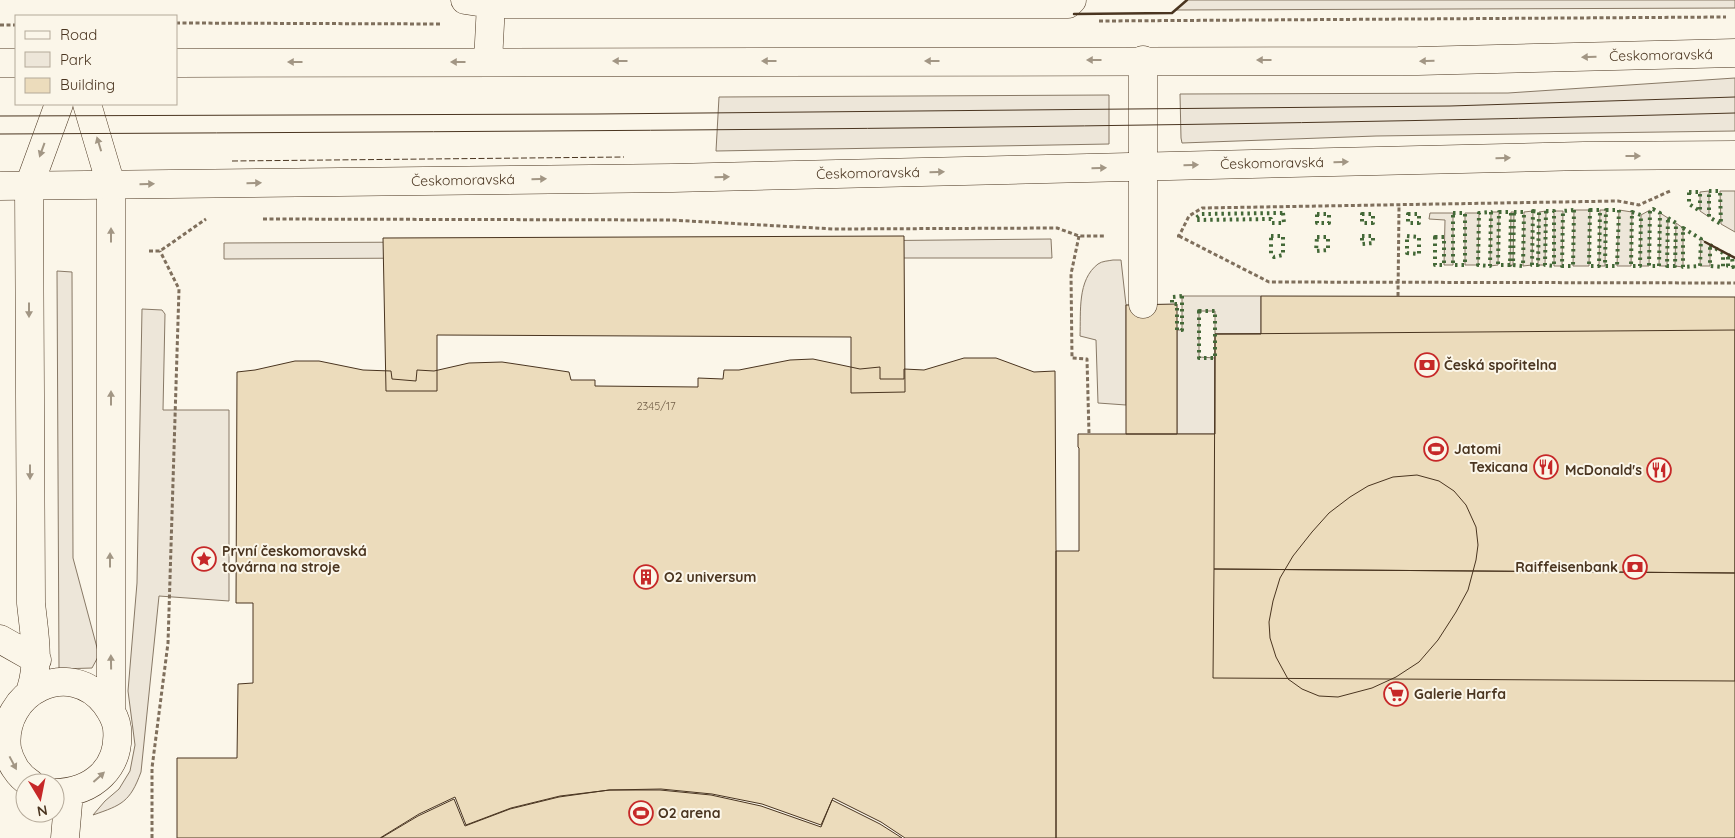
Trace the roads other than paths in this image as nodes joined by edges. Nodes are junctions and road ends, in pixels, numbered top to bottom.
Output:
1 (1072, 0) edge
2 (478, 2) edge
3 (1735, 53) edge
4 (1143, 60) junction
5 (488, 62) junction
6 (0, 63) edge
7 (15, 63) edge
8 (178, 63) edge
9 (59, 105) edge
10 (87, 105) edge
11 (1735, 155) edge
12 (1143, 166) junction
13 (111, 184) junction
14 (0, 186) edge
15 (29, 186) junction
16 (1143, 304) dead end
17 (31, 603) junction
18 (0, 627) edge
19 (0, 639) edge
20 (37, 660) junction
21 (31, 689) junction
22 (111, 711) junction
23 (20, 773) edge
24 (65, 791) edge
25 (64, 823) edge
26 (65, 838) edge

1 - 2 main road
2 - 5 main road
3 -> 4 main road, Českomoravská
4 -> 5 main road, Českomoravská
4 - 12 main road
5 -> 8 main road, Českomoravská
6 - 7 main road
9 -> 15 main road
13 -> 10 main road
12 -> 11 main road, Českomoravská
13 -> 12 main road, Českomoravská
12 - 16 main road
13 - 15 main road, Českomoravská
22 -> 13 main road
14 - 15 main road, Českomoravská
15 -> 17 main road
17 - 18 main road
17 - 20 main road
19 - 20 main road
20 - 21 main road
21 - 22 main road
21 -> 23 main road
24 -> 22 main road
25 - 26 main road

